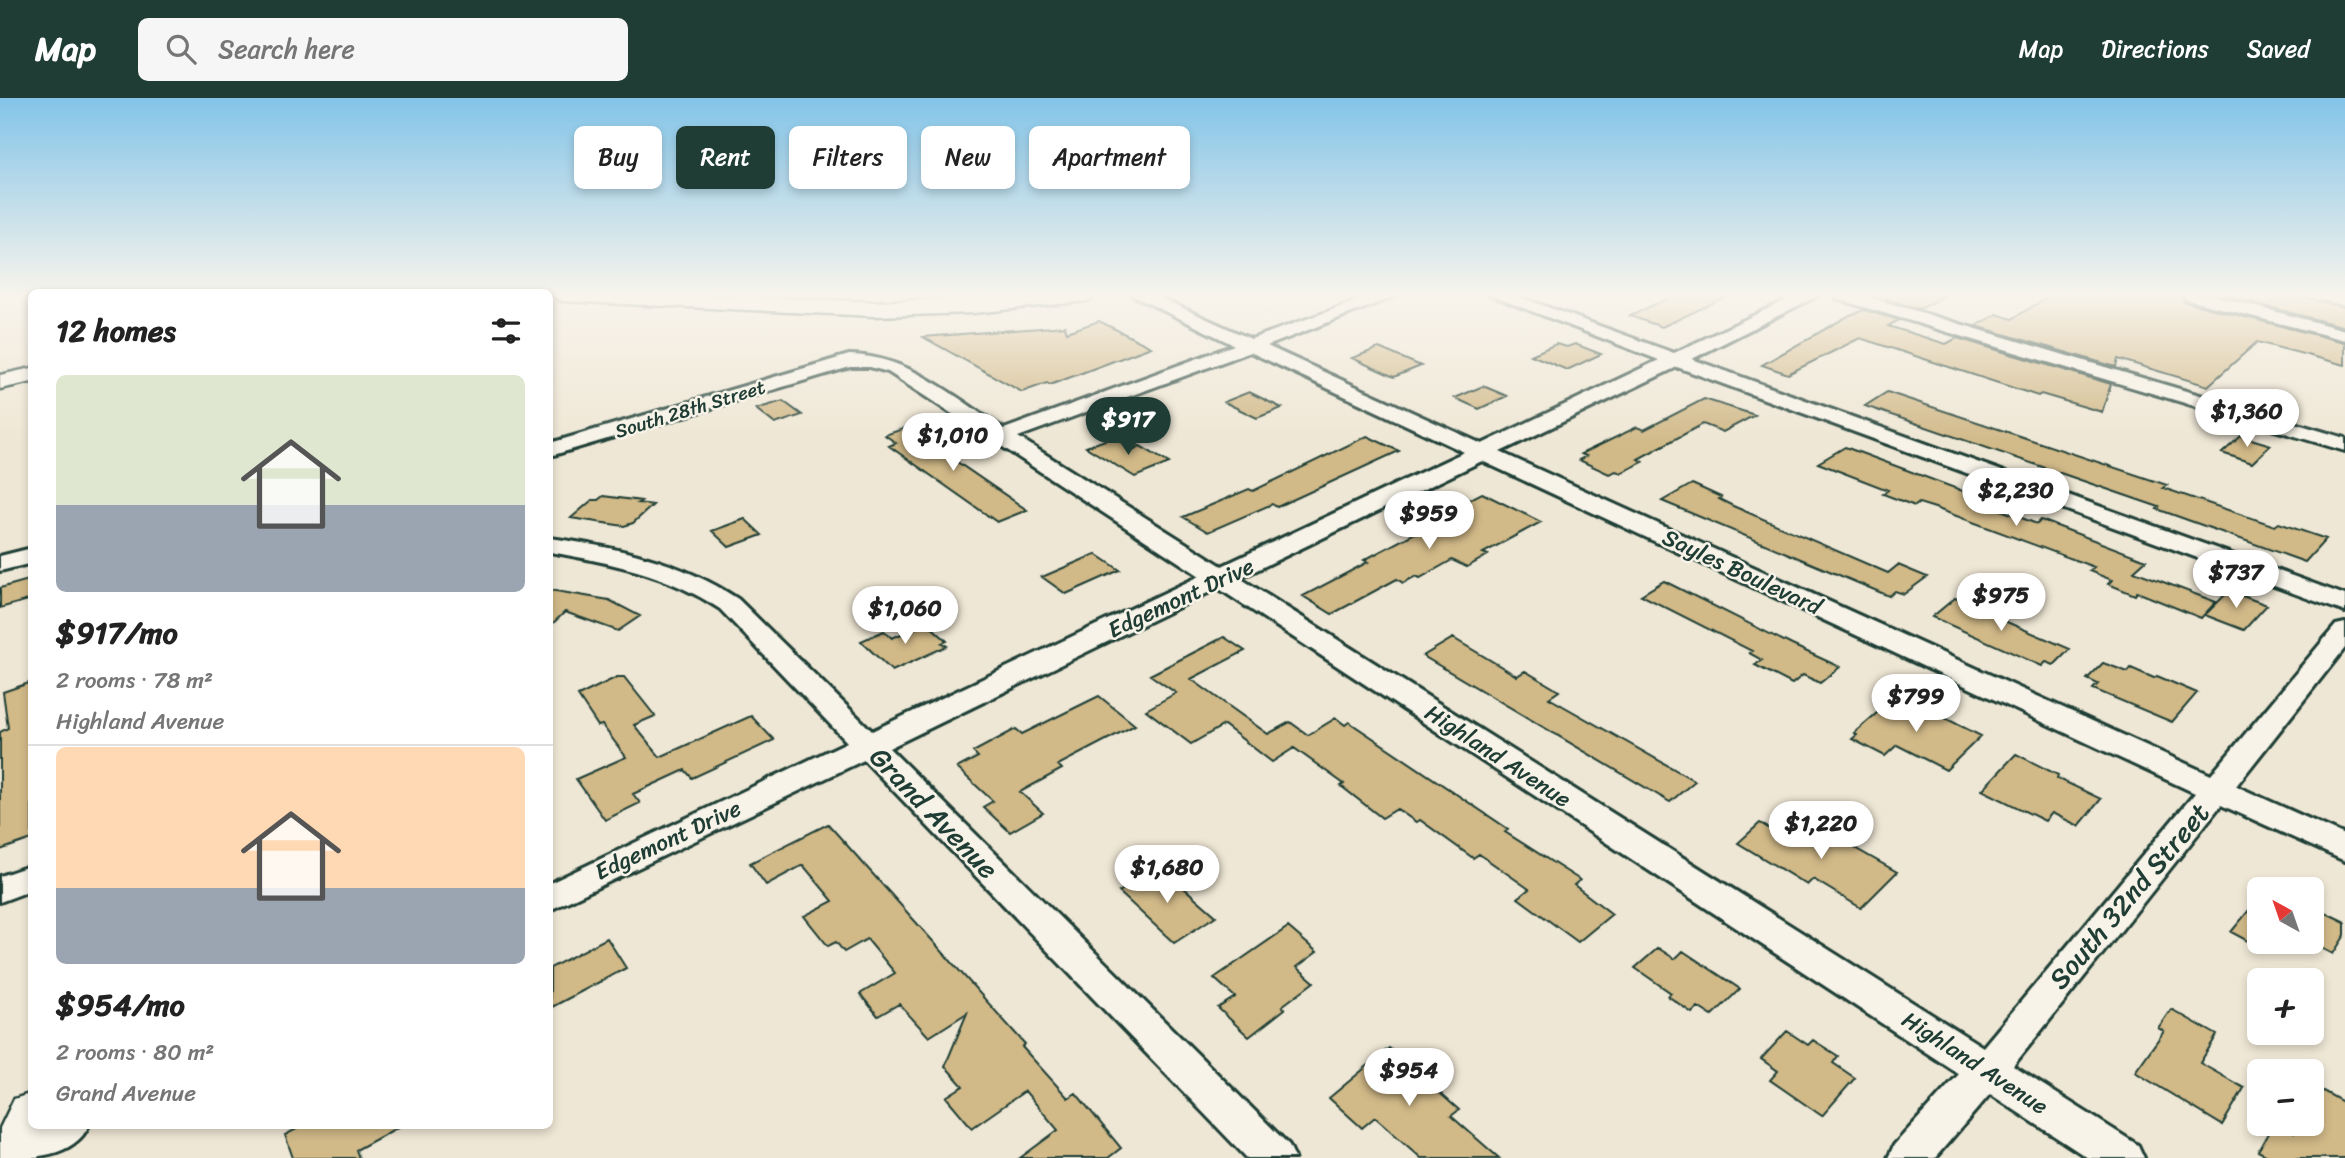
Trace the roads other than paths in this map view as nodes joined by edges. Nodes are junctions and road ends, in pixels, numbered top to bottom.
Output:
1 (1248, 344) edge
2 (1255, 344) edge
3 (1636, 344) edge
4 (1707, 344) edge
5 (2009, 344) edge
6 (1251, 346) junction
7 (1677, 359) junction
8 (871, 361) joint
9 (28, 376) edge
10 (0, 382) edge
11 (1000, 437) junction
12 (2345, 445) edge
13 (553, 449) edge
14 (1482, 453) junction
15 (553, 546) edge
16 (28, 556) edge
17 (0, 564) edge
18 (1222, 579) junction
19 (2345, 604) edge
20 (2345, 631) edge
21 (869, 745) junction
22 (2217, 790) junction
23 (2345, 849) edge
24 (28, 878) edge
25 (0, 889) edge
26 (553, 896) edge
27 (1987, 1070) junction
28 (57, 1129) edge
29 (20, 1142) edge
30 (1274, 1158) edge
31 (1909, 1158) edge
32 (2123, 1158) edge

1 - 6 street, Sayles Boulevard
2 - 6 street
3 - 7 street
4 - 7 street, Edgemont Drive
5 - 12 street
6 - 11 street
6 - 14 street, Sayles Boulevard
7 - 14 street, Edgemont Drive
7 - 19 street
8 - 11 street, Highland Avenue
8 - 13 street, South 28th Street
9 - 10 main road
11 - 18 street, Highland Avenue
14 - 18 street, Edgemont Drive
14 - 22 street, Sayles Boulevard
15 - 21 street, Grand Avenue
16 - 17 street
18 - 21 street, Edgemont Drive
18 - 27 street, Highland Avenue
20 - 22 street, South 32nd Street
21 - 26 street, Edgemont Drive
21 - 30 street, Grand Avenue
22 - 23 street, Sayles Boulevard
22 - 27 street, South 32nd Street
24 - 25 street
27 - 31 street, South 32nd Street
27 - 32 street, Highland Avenue
28 - 29 street

